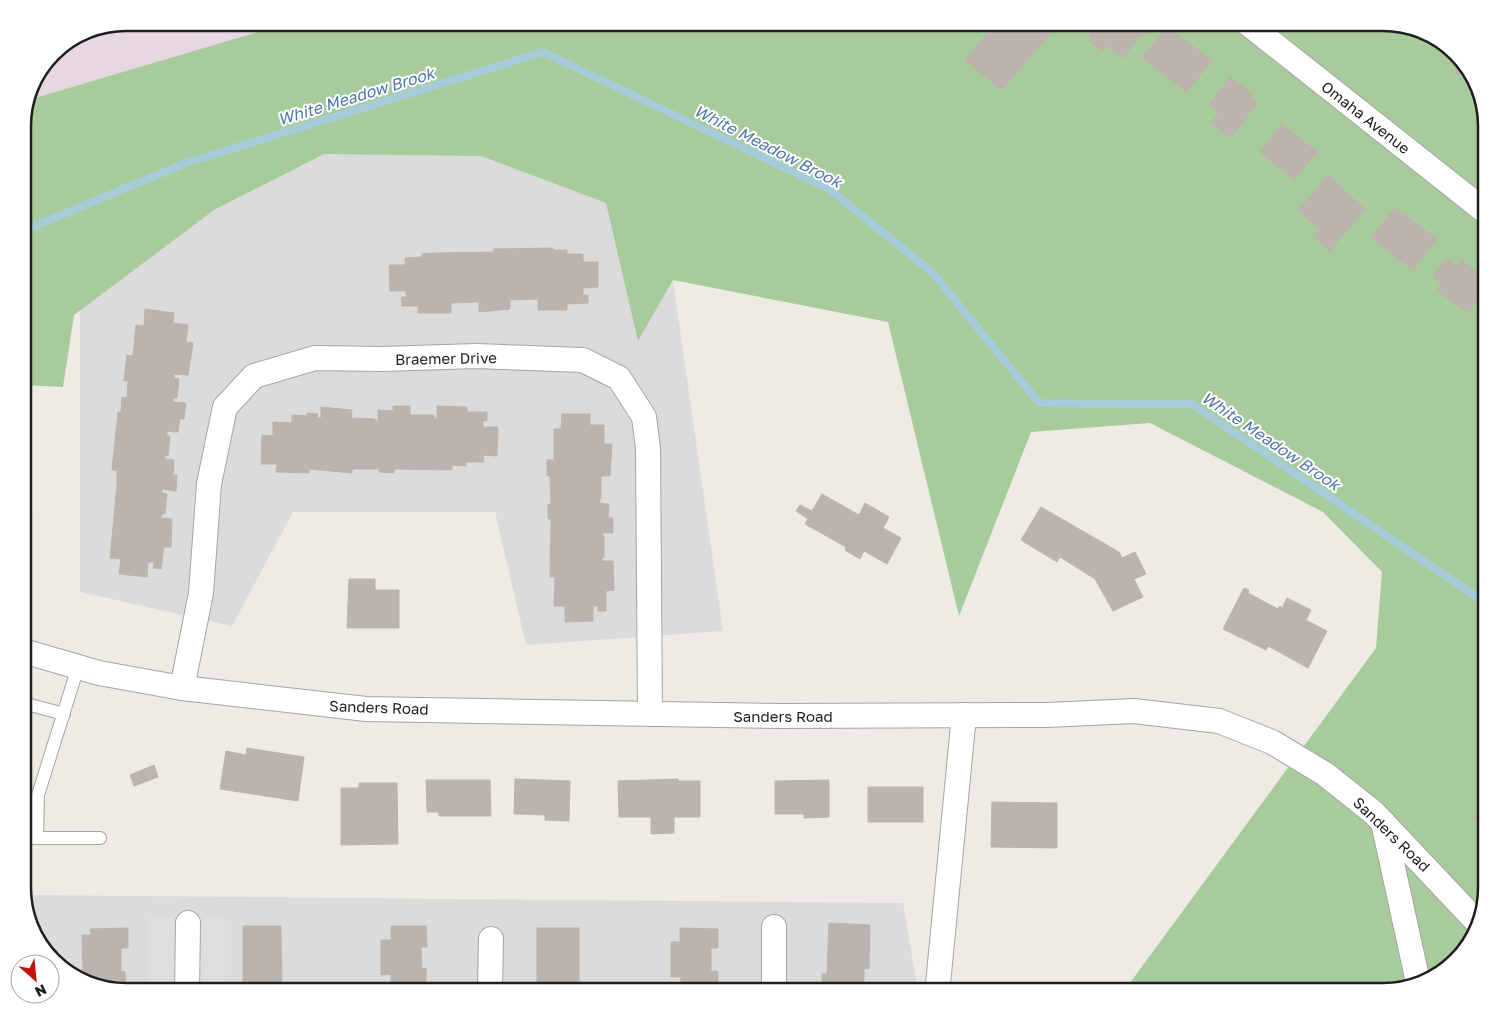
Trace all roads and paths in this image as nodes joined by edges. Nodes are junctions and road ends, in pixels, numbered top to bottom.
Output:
1 (1257, 31) edge
2 (1478, 206) edge
3 (31, 653) edge
4 (78, 667) junction
5 (182, 688) junction
6 (31, 705) edge
7 (64, 714) junction
8 (650, 714) junction
9 (964, 715) junction
10 (1383, 822) junction
11 (31, 838) edge
12 (37, 838) junction
13 (100, 838) dead end
14 (1473, 918) edge
15 (188, 923) dead end
16 (774, 927) dead end
17 (491, 940) dead end
18 (1417, 977) edge
19 (187, 983) edge
20 (490, 983) edge
21 (774, 983) edge
22 (938, 983) edge

1 - 2 street, Omaha Avenue
3 - 4 street, Sanders Road
4 - 5 street, Sanders Road
4 - 7 lane
5 - 8 street, Sanders Road
5 - 8 street, Braemer Drive
6 - 7 lane
7 - 12 lane
8 - 9 street, Sanders Road
9 - 10 street, Sanders Road
9 - 22 street
10 - 14 street, Sanders Road
10 - 18 street
11 - 12 lane
12 - 13 lane
15 - 19 street
16 - 21 street
17 - 20 street

